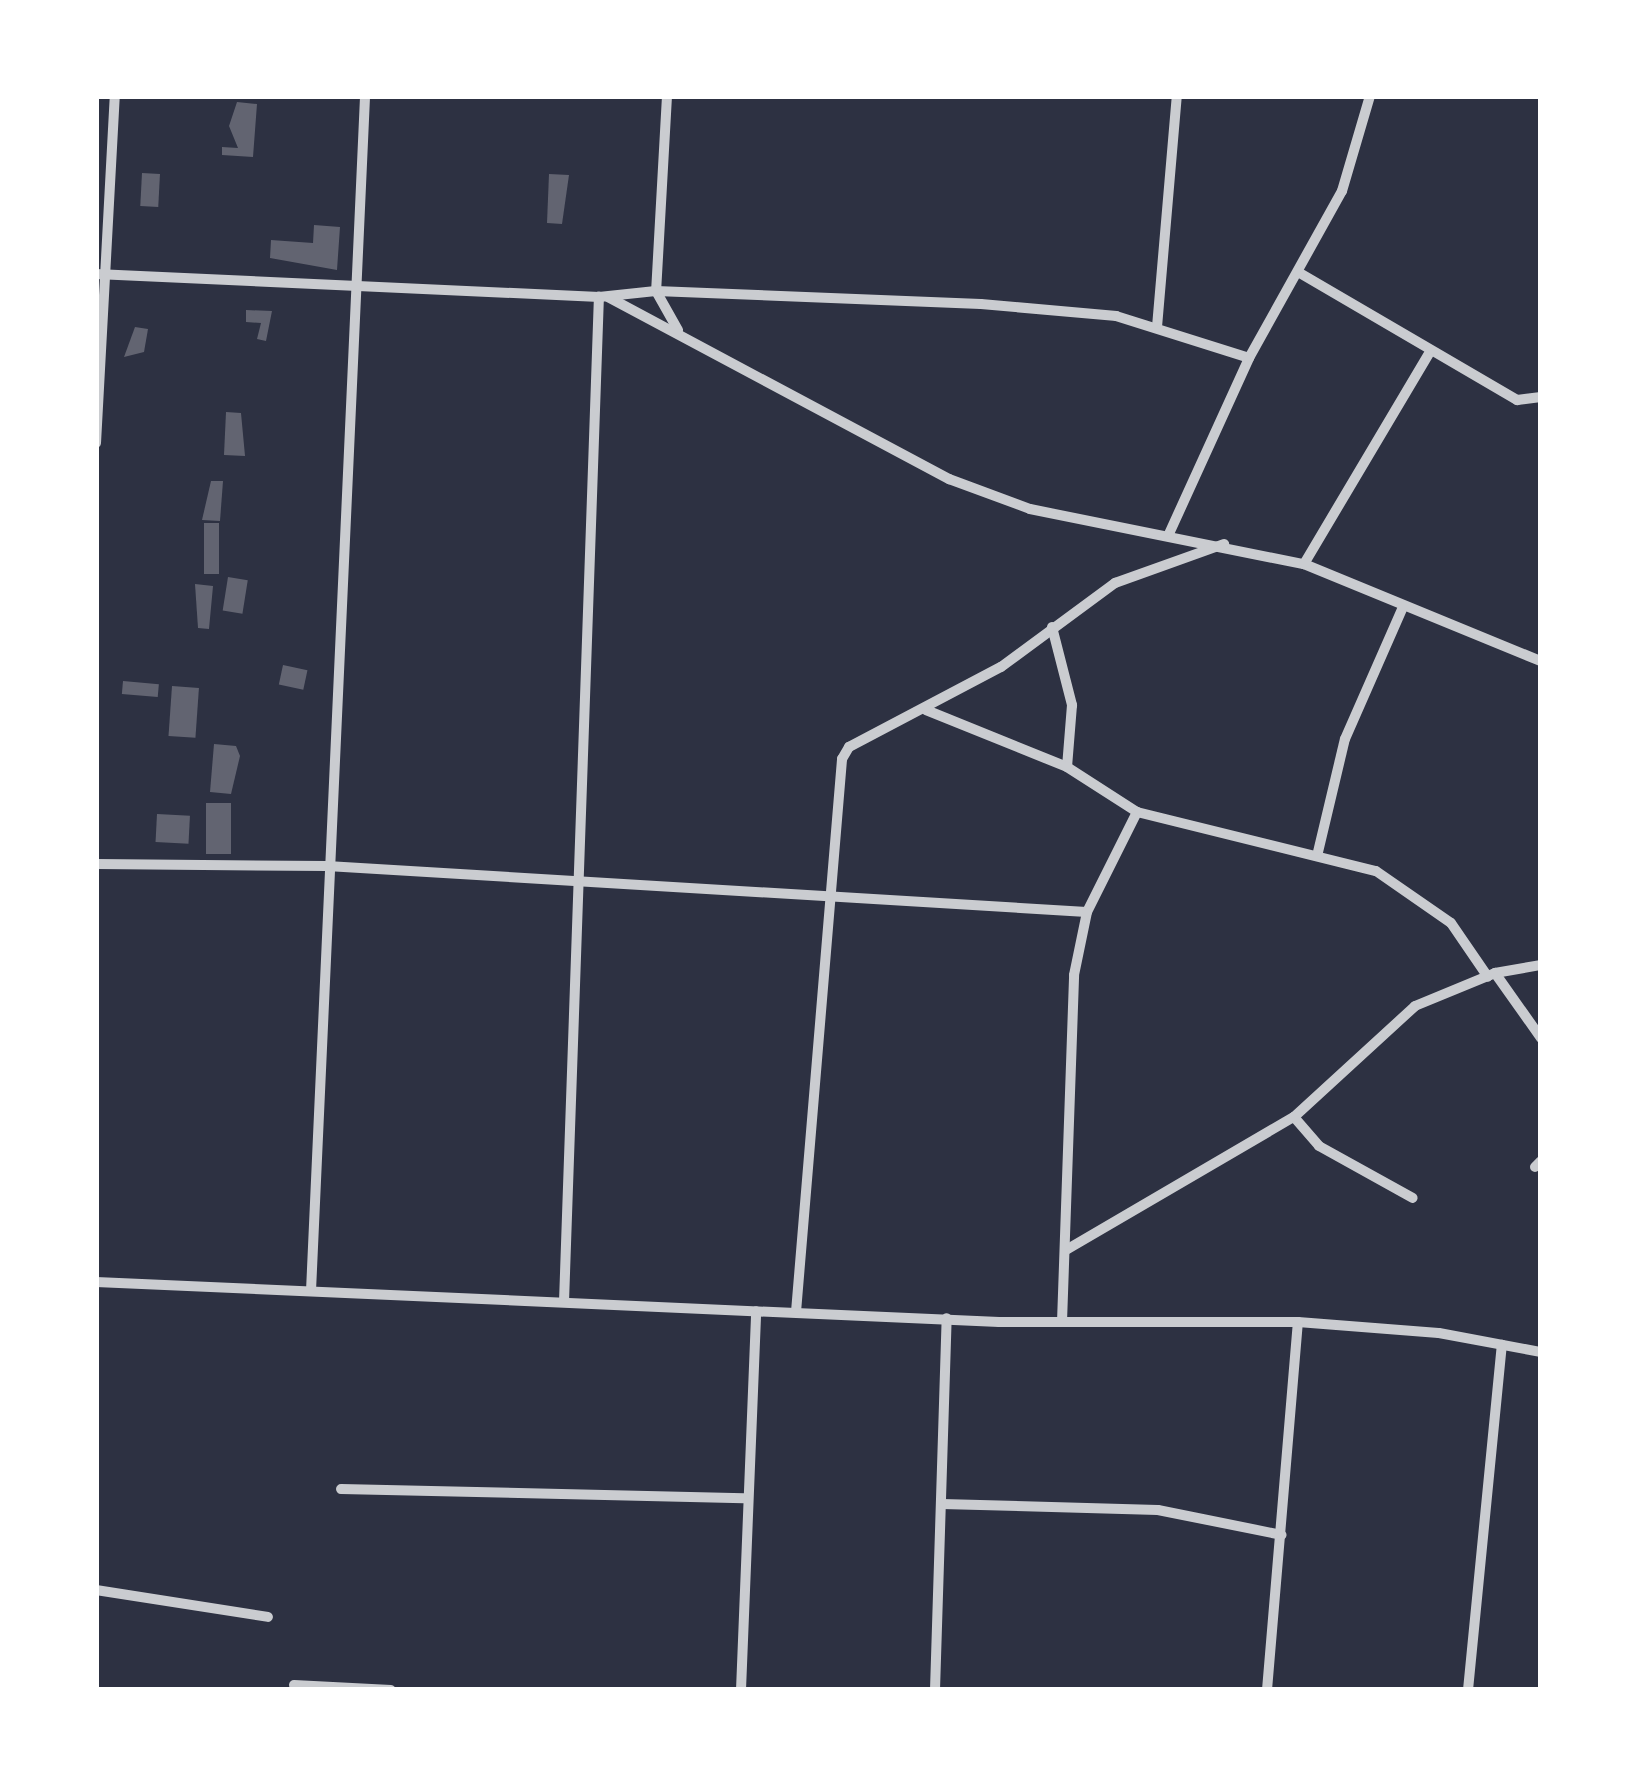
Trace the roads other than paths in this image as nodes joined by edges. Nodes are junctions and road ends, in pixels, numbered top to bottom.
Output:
1 (115, 96) edge
2 (365, 96) edge
3 (668, 96) edge
4 (1178, 96) edge
5 (1370, 96) edge
6 (1298, 272) junction
7 (103, 274) edge
8 (351, 281) junction
9 (656, 291) junction
10 (603, 297) junction
11 (1157, 327) junction
12 (680, 333) junction
13 (1430, 352) junction
14 (1249, 358) junction
15 (1541, 397) edge
16 (96, 442) edge
17 (1163, 536) junction
18 (1227, 544) junction
19 (1159, 563) junction
20 (1304, 564) junction
21 (1403, 608) junction
22 (1052, 627) junction
23 (1541, 661) edge
24 (926, 710) junction
25 (1067, 767) junction
26 (1137, 812) junction
27 (1318, 853) junction
28 (96, 864) edge
29 (327, 866) junction
30 (577, 881) junction
31 (831, 896) junction
32 (1087, 912) junction
33 (1541, 965) edge
34 (1492, 975) junction
35 (1541, 1038) edge
36 (1294, 1117) junction
37 (1413, 1198) dead end
38 (1066, 1250) junction
39 (96, 1282) edge
40 (311, 1291) junction
41 (564, 1302) junction
42 (756, 1311) junction
43 (796, 1312) junction
44 (947, 1318) junction
45 (1062, 1322) junction
46 (1298, 1322) junction
47 (1502, 1345) junction
48 (1541, 1352) edge
49 (341, 1490) dead end
50 (744, 1498) junction
51 (942, 1504) junction
52 (1282, 1535) junction
53 (96, 1590) edge
54 (268, 1617) dead end
55 (294, 1685) dead end
56 (392, 1690) edge
57 (741, 1690) edge
58 (935, 1690) edge
59 (1267, 1690) edge
60 (1468, 1690) edge

1 - 7 street
2 - 8 street
3 - 9 street
4 - 11 street
5 - 6 street
6 - 13 street
6 - 14 street
7 - 8 street
7 - 16 street
8 - 10 street
8 - 29 street
9 - 10 street
9 - 11 street
9 - 12 street
10 - 12 street
10 - 30 street
11 - 14 street
12 - 17 street
13 - 15 street
13 - 20 street
14 - 17 street
17 - 18 street
17 - 19 street
18 - 19 street
18 - 20 street
19 - 22 street
20 - 21 street
21 - 23 street
21 - 27 street
22 - 24 street
22 - 25 street
24 - 25 street
24 - 31 street
25 - 26 street
26 - 27 street
26 - 32 street
27 - 34 street
28 - 29 street
29 - 30 street
29 - 40 street
30 - 31 street
30 - 41 street
31 - 32 street
31 - 43 street
32 - 38 street
33 - 34 street
34 - 35 street
34 - 36 street
36 - 37 street
36 - 38 street
38 - 45 street
39 - 40 street
40 - 41 street
41 - 42 street
42 - 43 street
42 - 50 street
43 - 44 street
44 - 45 street
44 - 51 street
45 - 46 street
46 - 47 street
46 - 52 street
47 - 48 street
47 - 60 street
49 - 50 street
50 - 57 street
51 - 52 street
51 - 58 street
52 - 59 street
53 - 54 street
55 - 56 street

